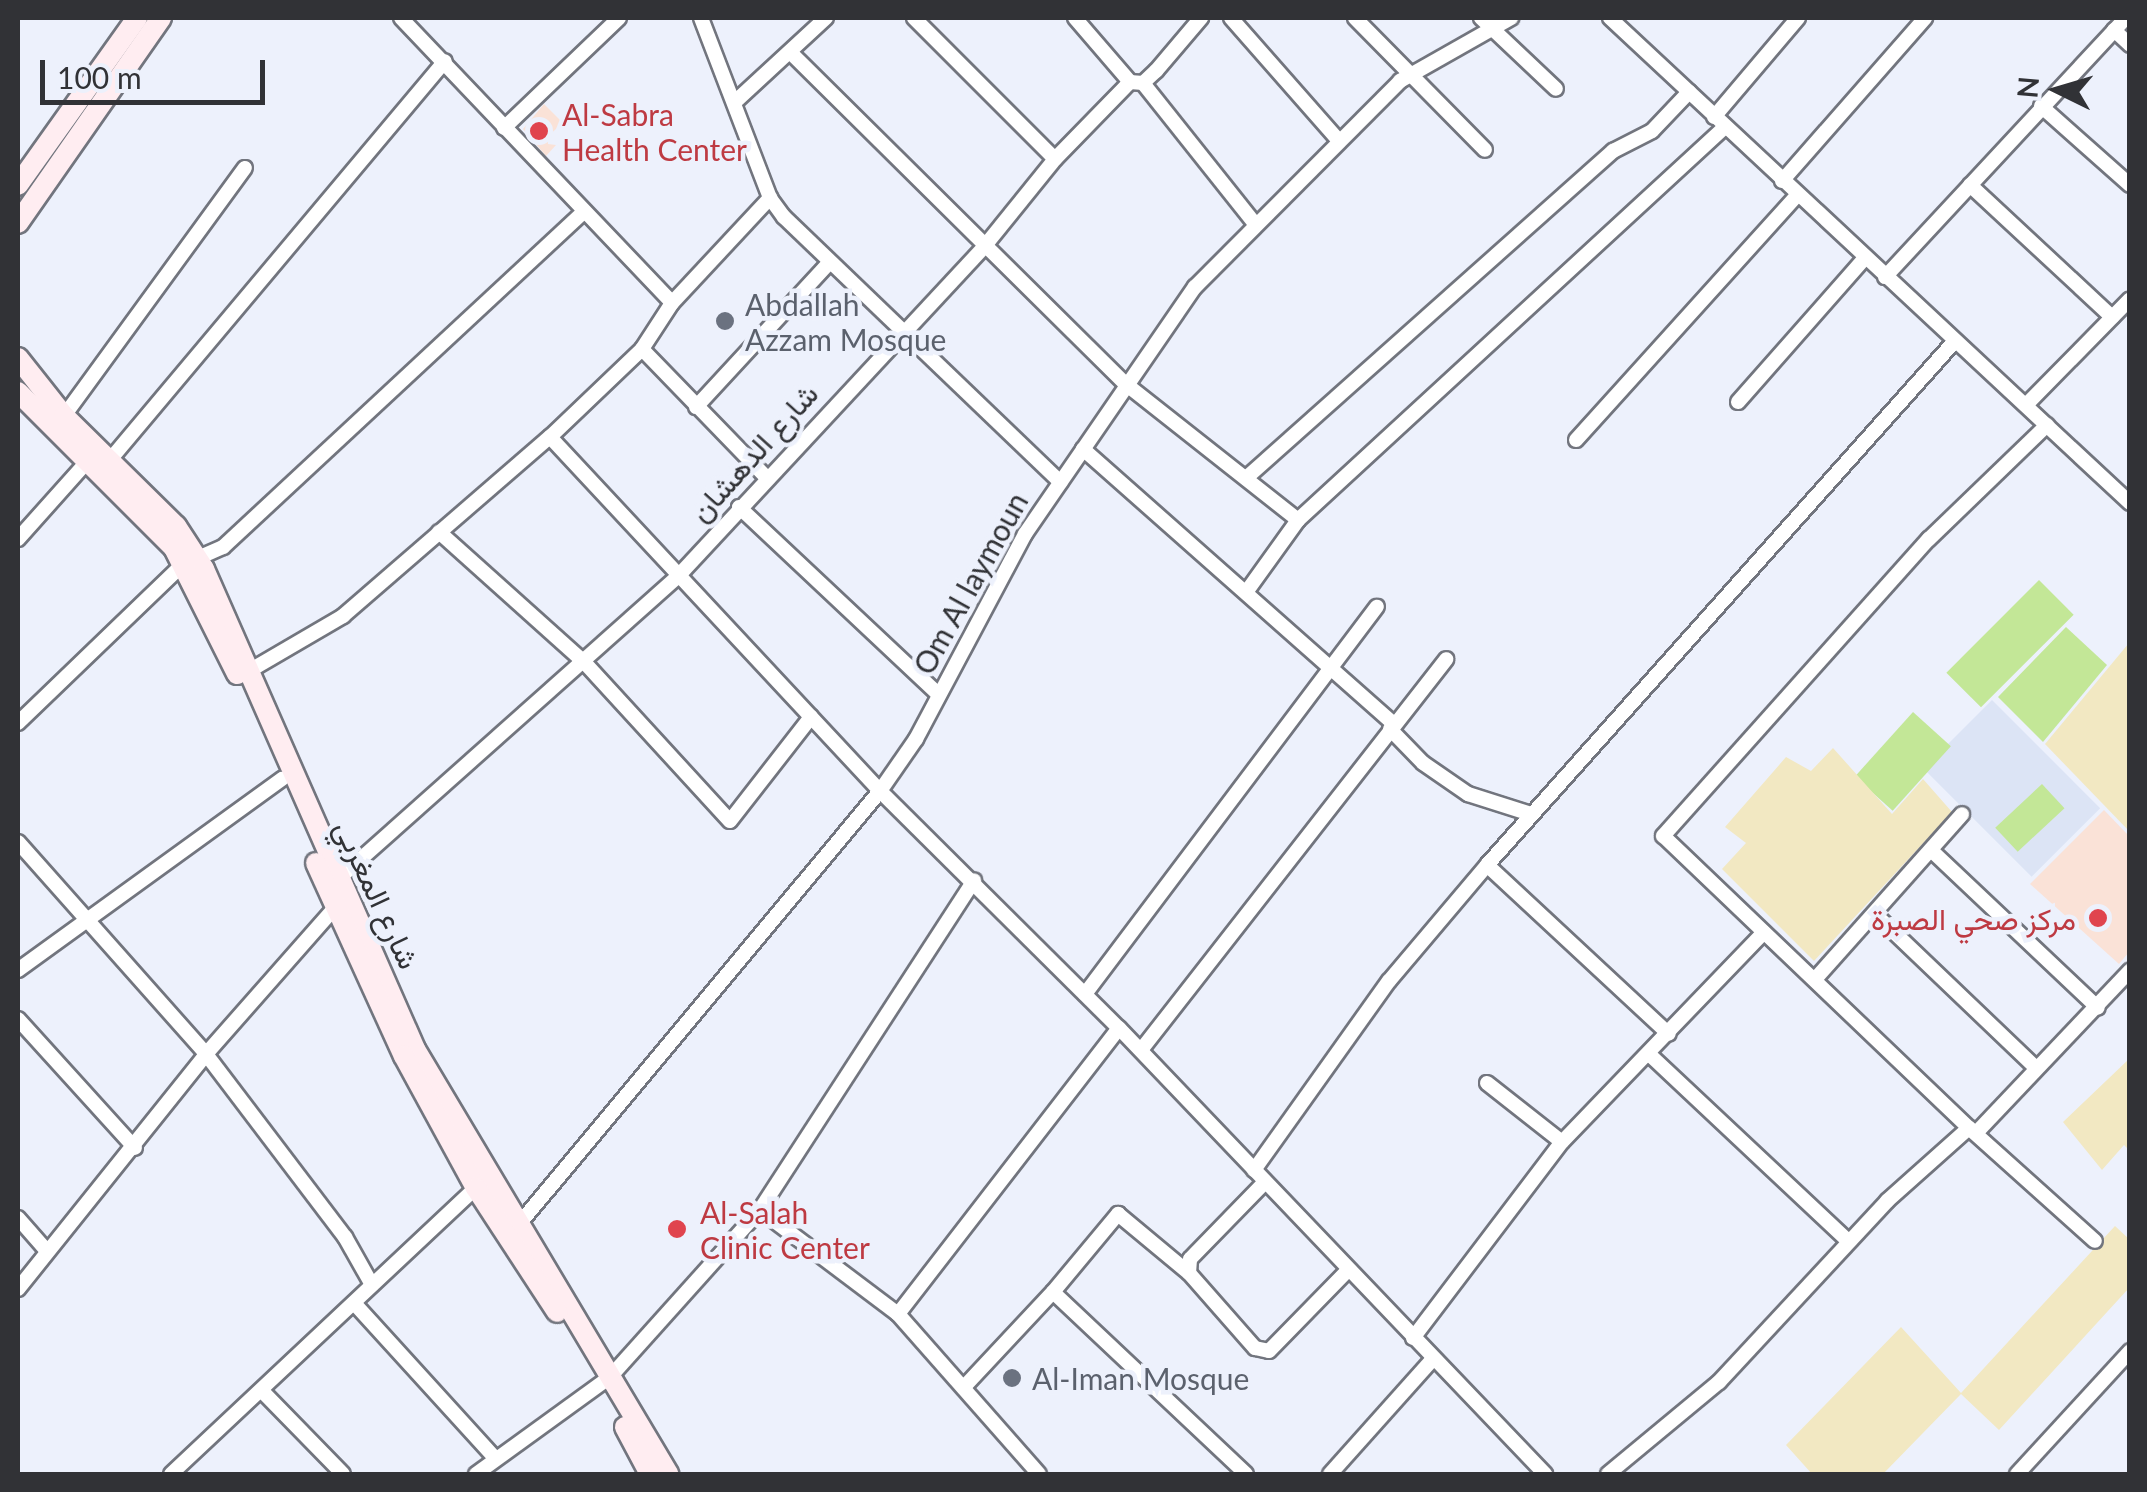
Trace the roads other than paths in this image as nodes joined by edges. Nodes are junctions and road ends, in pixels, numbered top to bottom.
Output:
1 (136, 18) edge
2 (161, 18) edge
3 (401, 18) edge
4 (619, 18) edge
5 (701, 18) edge
6 (826, 18) edge
7 (914, 18) edge
8 (1075, 18) edge
9 (1202, 18) edge
10 (1230, 18) edge
11 (1356, 18) edge
12 (1511, 18) edge
13 (1610, 18) edge
14 (1798, 18) edge
15 (1925, 18) edge
16 (2126, 18) edge
17 (1486, 23) edge
18 (2114, 30) junction
19 (2130, 45) edge
20 (791, 53) junction
21 (445, 62) junction
22 (1412, 74) junction
23 (1137, 82) junction
24 (1556, 88) dead end
25 (1689, 92) junction
26 (737, 100) junction
27 (2041, 106) junction
28 (1720, 122) junction
29 (504, 128) junction
30 (1338, 140) junction
31 (1485, 150) dead end
32 (1055, 158) junction
33 (245, 168) dead end
34 (1782, 181) junction
35 (1970, 184) junction
36 (2130, 184) edge
37 (18, 185) edge
38 (1797, 195) junction
39 (770, 198) junction
40 (584, 211) junction
41 (18, 223) edge
42 (1255, 224) junction
43 (984, 247) junction
44 (1865, 258) junction
45 (829, 263) junction
46 (1885, 277) junction
47 (2130, 299) edge
48 (672, 303) junction
49 (2112, 317) junction
50 (901, 332) junction
51 (1952, 344) junction
52 (642, 348) junction
53 (18, 358) edge
54 (1127, 386) junction
55 (18, 392) edge
56 (1738, 402) dead end
57 (2026, 405) junction
58 (696, 407) junction
59 (64, 416) junction
60 (2048, 425) junction
61 (550, 437) junction
62 (1576, 440) dead end
63 (1083, 449) junction
64 (109, 461) junction
65 (85, 464) junction
66 (766, 477) junction
67 (1246, 478) junction
68 (1060, 482) junction
69 (2130, 503) edge
70 (740, 507) junction
71 (1298, 520) junction
72 (439, 532) junction
73 (18, 539) edge
74 (190, 562) junction
75 (681, 573) junction
76 (1246, 591) junction
77 (1378, 607) dead end
78 (1446, 660) dead end
79 (585, 663) junction
80 (1332, 670) junction
81 (249, 671) junction
82 (938, 695) junction
83 (811, 717) junction
84 (18, 724) edge
85 (1392, 727) junction
86 (282, 779) junction
87 (880, 790) junction
88 (1531, 814) junction
89 (1962, 814) dead end
90 (18, 842) edge
91 (1932, 850) junction
92 (1486, 864) junction
93 (338, 880) junction
94 (974, 880) junction
95 (334, 909) junction
96 (1877, 916) junction
97 (86, 924) junction
98 (1764, 932) junction
99 (18, 970) edge
100 (2130, 970) edge
101 (1817, 977) junction
102 (1085, 994) junction
103 (2098, 1008) junction
104 (18, 1019) edge
105 (1119, 1028) junction
106 (1669, 1034) junction
107 (1141, 1050) junction
108 (206, 1054) junction
109 (1650, 1055) junction
110 (2036, 1068) junction
111 (1487, 1084) dead end
112 (1972, 1130) junction
113 (1562, 1142) junction
114 (134, 1148) junction
115 (1260, 1176) junction
116 (476, 1188) junction
117 (760, 1210) junction
118 (18, 1218) edge
119 (520, 1223) junction
120 (1848, 1241) junction
121 (2095, 1241) dead end
122 (47, 1251) junction
123 (1347, 1270) junction
124 (1189, 1273) junction
125 (372, 1285) junction
126 (18, 1289) edge
127 (1053, 1292) junction
128 (354, 1303) junction
129 (898, 1314) junction
130 (1413, 1338) junction
131 (2130, 1351) edge
132 (1433, 1359) junction
133 (606, 1379) junction
134 (964, 1387) junction
135 (264, 1393) junction
136 (494, 1457) junction
137 (171, 1474) edge
138 (343, 1474) edge
139 (476, 1474) edge
140 (650, 1474) edge
141 (668, 1474) edge
142 (1039, 1474) edge
143 (1246, 1474) edge
144 (1330, 1474) edge
145 (1545, 1474) edge
146 (1608, 1474) edge
147 (2017, 1474) edge

1 - 37 main road
2 - 41 main road
3 - 21 street
4 - 29 street
5 - 26 street
6 - 20 street
7 - 32 street
8 - 23 street
9 - 23 street, شارع الدهشان
10 - 30 street
11 - 22 street
12 - 17 street, Om Al laymoun
13 - 25 street
14 - 28 street
15 - 34 street
16 - 18 street
17 - 22 street, Om Al laymoun
17 - 24 street
18 - 19 street
18 - 27 street
20 - 26 street
20 - 43 street
21 - 29 street
21 - 64 street
22 - 30 street, Om Al laymoun
22 - 31 street
23 - 32 street, شارع الدهشان
23 - 42 street
25 - 28 street
25 - 67 street
26 - 39 street
27 - 35 street
27 - 36 street
28 - 34 street
28 - 71 street
29 - 40 street
30 - 42 street, Om Al laymoun
32 - 43 street, شارع الدهشان
33 - 59 street
34 - 38 street
35 - 46 street
35 - 49 street
38 - 44 street
38 - 62 street
39 - 45 street
39 - 48 street
40 - 48 street
40 - 74 street
42 - 54 street, Om Al laymoun
43 - 50 street, شارع الدهشان
43 - 54 street
44 - 46 street
44 - 56 street
45 - 50 street
45 - 58 street
46 - 51 street
47 - 49 street
48 - 52 street
49 - 57 street
50 - 66 street, شارع الدهشان
50 - 68 street
51 - 57 street
51 - 88 street
52 - 58 street
52 - 61 street
53 - 59 main road, شارع المغربي
54 - 63 street, Om Al laymoun
54 - 67 street
55 - 65 main road, شارع المغربي
57 - 60 street
58 - 66 street
59 - 64 main road, شارع المغربي
60 - 69 street
60 - 98 street
61 - 72 street
61 - 75 street
63 - 68 street, Om Al laymoun
63 - 76 street
64 - 74 main road, شارع المغربي
65 - 73 street
65 - 74 main road, شارع المغربي
66 - 70 street, شارع الدهشان
67 - 71 street
68 - 82 street, Om Al laymoun
70 - 75 street, شارع الدهشان
70 - 82 street
71 - 76 street
72 - 79 street
72 - 81 street
74 - 81 main road, شارع المغربي
74 - 84 street
74 - 86 main road, شارع المغربي
75 - 79 street, شارع الدهشان
75 - 83 street
76 - 80 street
77 - 80 street
78 - 85 street
79 - 83 street
79 - 93 street, شارع الدهشان
80 - 85 street
80 - 102 street
81 - 93 main road, شارع المغربي
82 - 87 street, Om Al laymoun
83 - 87 street
85 - 88 street
85 - 107 street
86 - 95 main road, شارع المغربي
86 - 97 street
87 - 94 street
87 - 119 street, Om Al laymoun
88 - 92 street
89 - 91 street
90 - 97 street
91 - 96 street
91 - 103 street
92 - 106 street
92 - 115 street
93 - 95 street
93 - 119 main road, شارع المغربي
94 - 102 street
94 - 117 street
95 - 108 street
95 - 116 main road, شارع المغربي
96 - 101 street
96 - 110 street
97 - 99 street
97 - 108 street
98 - 101 street
98 - 106 street
100 - 103 street
101 - 112 street
102 - 105 street
103 - 110 street
104 - 114 street
105 - 107 street
105 - 129 street
106 - 109 street
107 - 115 street
108 - 114 street
108 - 125 street
109 - 113 street
109 - 120 street
110 - 112 street
111 - 113 street
112 - 120 street
112 - 121 street
113 - 130 street
114 - 122 street
115 - 123 street
115 - 124 street
116 - 125 street
116 - 133 main road, شارع المغربي
117 - 129 street
117 - 133 street
118 - 122 street
119 - 133 main road, شارع المغربي
120 - 146 street
122 - 126 street
123 - 124 street
123 - 130 street
124 - 127 street
125 - 128 street
127 - 134 street
127 - 143 street
128 - 135 street
128 - 136 street
129 - 134 street
130 - 132 street
131 - 147 street
132 - 144 street
132 - 145 street
133 - 136 street
133 - 140 main road, شارع المغربي
133 - 141 main road, شارع المغربي
134 - 142 street
135 - 137 street
135 - 138 street
136 - 139 street

